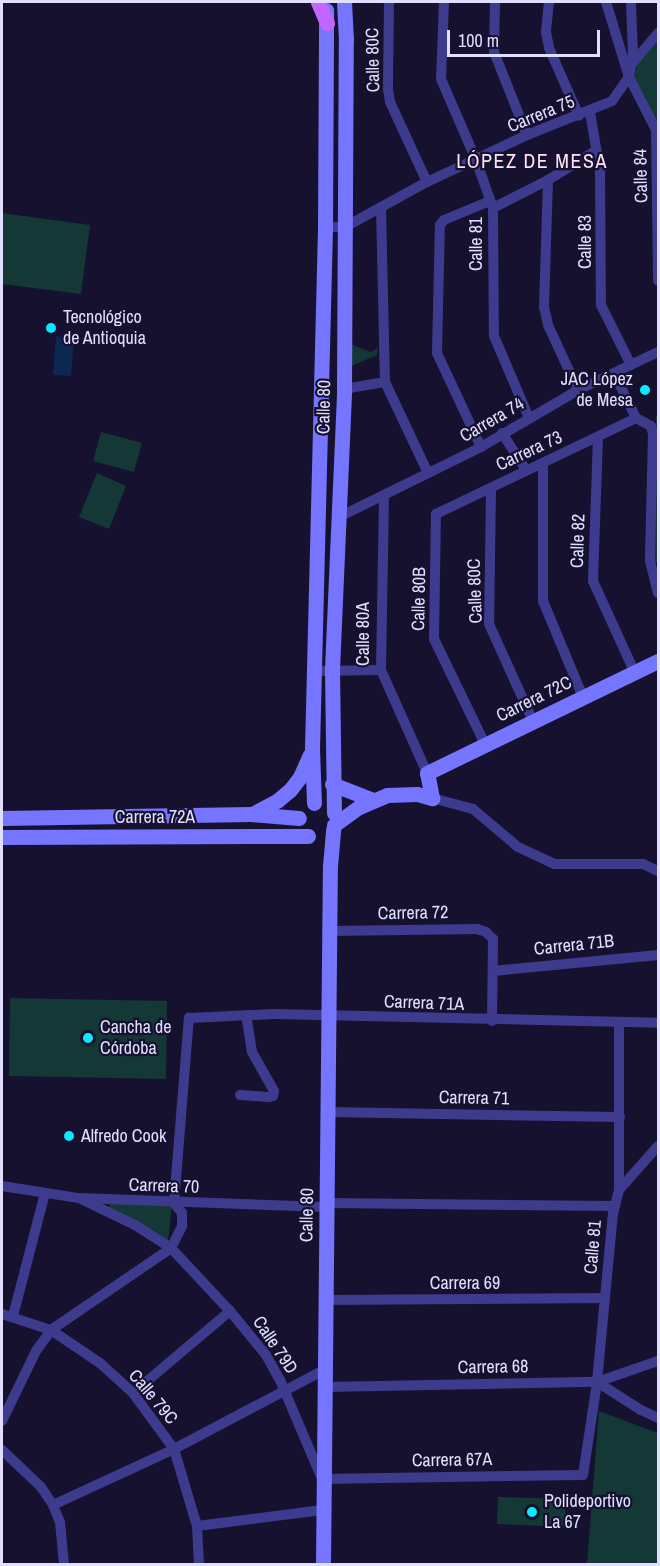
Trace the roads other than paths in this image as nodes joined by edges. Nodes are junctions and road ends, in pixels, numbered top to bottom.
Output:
1 (318, 2) edge
2 (326, 2) edge
3 (344, 2) edge
4 (389, 2) edge
5 (444, 2) edge
6 (495, 2) edge
7 (549, 2) edge
8 (606, 2) edge
9 (631, 2) edge
10 (327, 23) junction
11 (658, 33) edge
12 (631, 65) junction
13 (629, 77) junction
14 (590, 112) junction
15 (579, 116) junction
16 (526, 135) junction
17 (597, 150) junction
18 (476, 160) junction
19 (548, 180) junction
20 (428, 182) junction
21 (491, 204) junction
22 (381, 207) junction
23 (325, 227) junction
24 (345, 227) junction
25 (658, 281) edge
26 (658, 352) edge
27 (631, 365) junction
28 (614, 373) junction
29 (386, 382) junction
30 (344, 389) junction
31 (578, 390) junction
32 (529, 418) junction
33 (636, 418) junction
34 (502, 433) junction
35 (598, 437) junction
36 (481, 447) junction
37 (543, 463) junction
38 (526, 470) junction
39 (428, 473) junction
40 (491, 488) junction
41 (384, 497) junction
42 (436, 514) joint
43 (341, 516) junction
44 (655, 571) edge
45 (658, 593) edge
46 (658, 661) edge
47 (332, 669) junction
48 (381, 670) junction
49 (316, 671) junction
50 (634, 673) junction
51 (583, 697) junction
52 (533, 721) junction
53 (485, 744) junction
54 (312, 749) junction
55 (427, 773) junction
56 (332, 784) junction
57 (432, 798) junction
58 (373, 800) junction
59 (314, 802) junction
60 (251, 814) junction
61 (59, 816) junction
62 (2, 818) edge
63 (299, 818) junction
64 (334, 820) junction
65 (61, 836) junction
66 (2, 837) edge
67 (310, 837) junction
68 (330, 866) junction
69 (658, 870) edge
70 (330, 931) junction
71 (658, 955) edge
72 (493, 970) junction
73 (246, 1016) junction
74 (329, 1017) junction
75 (492, 1021) junction
76 (620, 1022) junction
77 (658, 1023) edge
78 (240, 1095) dead end
79 (328, 1112) junction
80 (620, 1117) junction
81 (658, 1146) edge
82 (2, 1186) edge
83 (619, 1190) junction
84 (45, 1193) junction
85 (79, 1198) junction
86 (174, 1203) junction
87 (326, 1205) junction
88 (614, 1206) junction
89 (171, 1248) junction
90 (604, 1298) junction
91 (325, 1300) junction
92 (231, 1311) junction
93 (7, 1315) edge
94 (51, 1330) junction
95 (658, 1361) edge
96 (324, 1370) junction
97 (597, 1382) junction
98 (325, 1387) junction
99 (285, 1389) junction
100 (133, 1393) junction
101 (658, 1418) edge
102 (2, 1421) edge
103 (174, 1449) junction
104 (2, 1450) edge
105 (583, 1475) joint
106 (322, 1479) junction
107 (53, 1504) junction
108 (322, 1510) junction
109 (197, 1526) junction
110 (64, 1564) edge
111 (199, 1564) edge
112 (323, 1564) edge

1 - 10 main road
2 - 10 main road, Calle 80
3 - 24 main road, Calle 80
4 - 20 street, Calle 80C
5 - 18 street, Calle 81
6 - 16 street
7 - 15 street
8 - 13 street, Calle 84
9 - 12 street
10 - 23 main road, Calle 80
11 - 12 street
12 - 13 street
13 - 14 street, Carrera 75
13 - 25 street, Calle 84
14 - 15 street, Carrera 75
14 - 17 street, Calle 83
15 - 16 street, Carrera 75
16 - 18 street, Carrera 75
17 - 19 street
17 - 27 street, Calle 83
18 - 20 street, Carrera 75
18 - 21 street, Calle 81
19 - 21 street
19 - 31 street
20 - 22 street, Carrera 75
21 - 32 street, Calle 81
21 - 36 street
22 - 24 street, Carrera 75
22 - 29 street
23 - 24 street, Carrera 75
23 - 49 main road, Calle 80
24 - 30 main road, Calle 80
26 - 27 street, Carrera 74
27 - 28 street, Carrera 74
28 - 31 street, Carrera 74
28 - 33 street
29 - 30 street
29 - 39 street
30 - 43 main road, Calle 80
31 - 32 street, Carrera 74
32 - 34 street, Carrera 74
33 - 35 street, Carrera 73
33 - 44 street
34 - 36 street, Carrera 74
34 - 38 street
35 - 37 street, Carrera 73
35 - 50 street, Calle 82
36 - 39 street, Carrera 74
37 - 38 street, Carrera 73
37 - 51 street
38 - 40 street, Carrera 73
39 - 41 street, Carrera 74
40 - 42 street, Carrera 73
40 - 52 street, Calle 80C
41 - 43 street, Carrera 74
41 - 48 street, Calle 80A
42 - 53 street, Calle 80B
43 - 47 main road, Calle 80
44 - 45 street
46 - 50 main road, Carrera 72C
47 - 48 street
47 - 49 street
47 - 56 main road, Calle 80
48 - 55 street, Calle 80A
49 - 54 main road, Calle 80
50 - 51 main road, Carrera 72C
51 - 52 main road, Carrera 72C
52 - 53 main road, Carrera 72C
53 - 55 main road, Carrera 72C
54 - 59 main road, Calle 80
54 - 60 main road
55 - 57 main road, Calle 80A
56 - 58 main road
56 - 64 main road, Calle 80
57 - 58 main road
57 - 69 street
58 - 64 main road
59 - 63 main road
59 - 64 main road
60 - 61 main road, Carrera 72A
60 - 63 main road, Carrera 72A
61 - 62 main road, Carrera 72A
61 - 65 main road
63 - 67 main road
64 - 67 main road
64 - 68 main road, Calle 80
65 - 66 main road, Carrera 72A
65 - 67 main road, Carrera 72A
67 - 68 main road
68 - 70 main road, Calle 80
70 - 72 street, Carrera 72
70 - 74 main road, Calle 80
71 - 72 street, Carrera 71B
72 - 75 street
73 - 74 street, Carrera 71A
73 - 78 street
73 - 86 street, Carrera 71A
74 - 75 street, Carrera 71A
74 - 79 main road, Calle 80
75 - 76 street, Carrera 71A
76 - 77 street, Carrera 71A
76 - 80 street, Calle 81
79 - 80 street, Carrera 71
79 - 87 main road, Calle 80
80 - 83 street, Calle 81
81 - 83 street
82 - 84 street, Carrera 70
83 - 88 street, Calle 81
84 - 85 street, Carrera 70
84 - 93 street
85 - 86 street, Carrera 70
85 - 89 street, Calle 79D
86 - 87 street, Carrera 70
86 - 89 street
87 - 88 street, Carrera 70
87 - 91 main road, Calle 80
88 - 90 street, Calle 81
89 - 92 street, Calle 79D
89 - 94 street
90 - 91 street, Carrera 69
90 - 97 street, Calle 81
91 - 96 main road, Calle 80
92 - 99 street, Calle 79D
92 - 100 street
93 - 94 street, Calle 79C
94 - 100 street, Calle 79C
94 - 102 street
95 - 97 street, Carrera 68
96 - 98 main road, Calle 80
96 - 99 street
97 - 98 street, Carrera 68
97 - 101 street
97 - 105 street, Calle 81
98 - 106 main road, Calle 80
99 - 103 street
99 - 106 street, Calle 79D
100 - 103 street, Calle 79C
103 - 107 street
103 - 109 street, Calle 79C
104 - 107 street
105 - 106 street, Carrera 67A
106 - 108 main road, Calle 80
107 - 110 street
108 - 109 street
108 - 112 main road, Calle 80
109 - 111 street, Calle 79C

